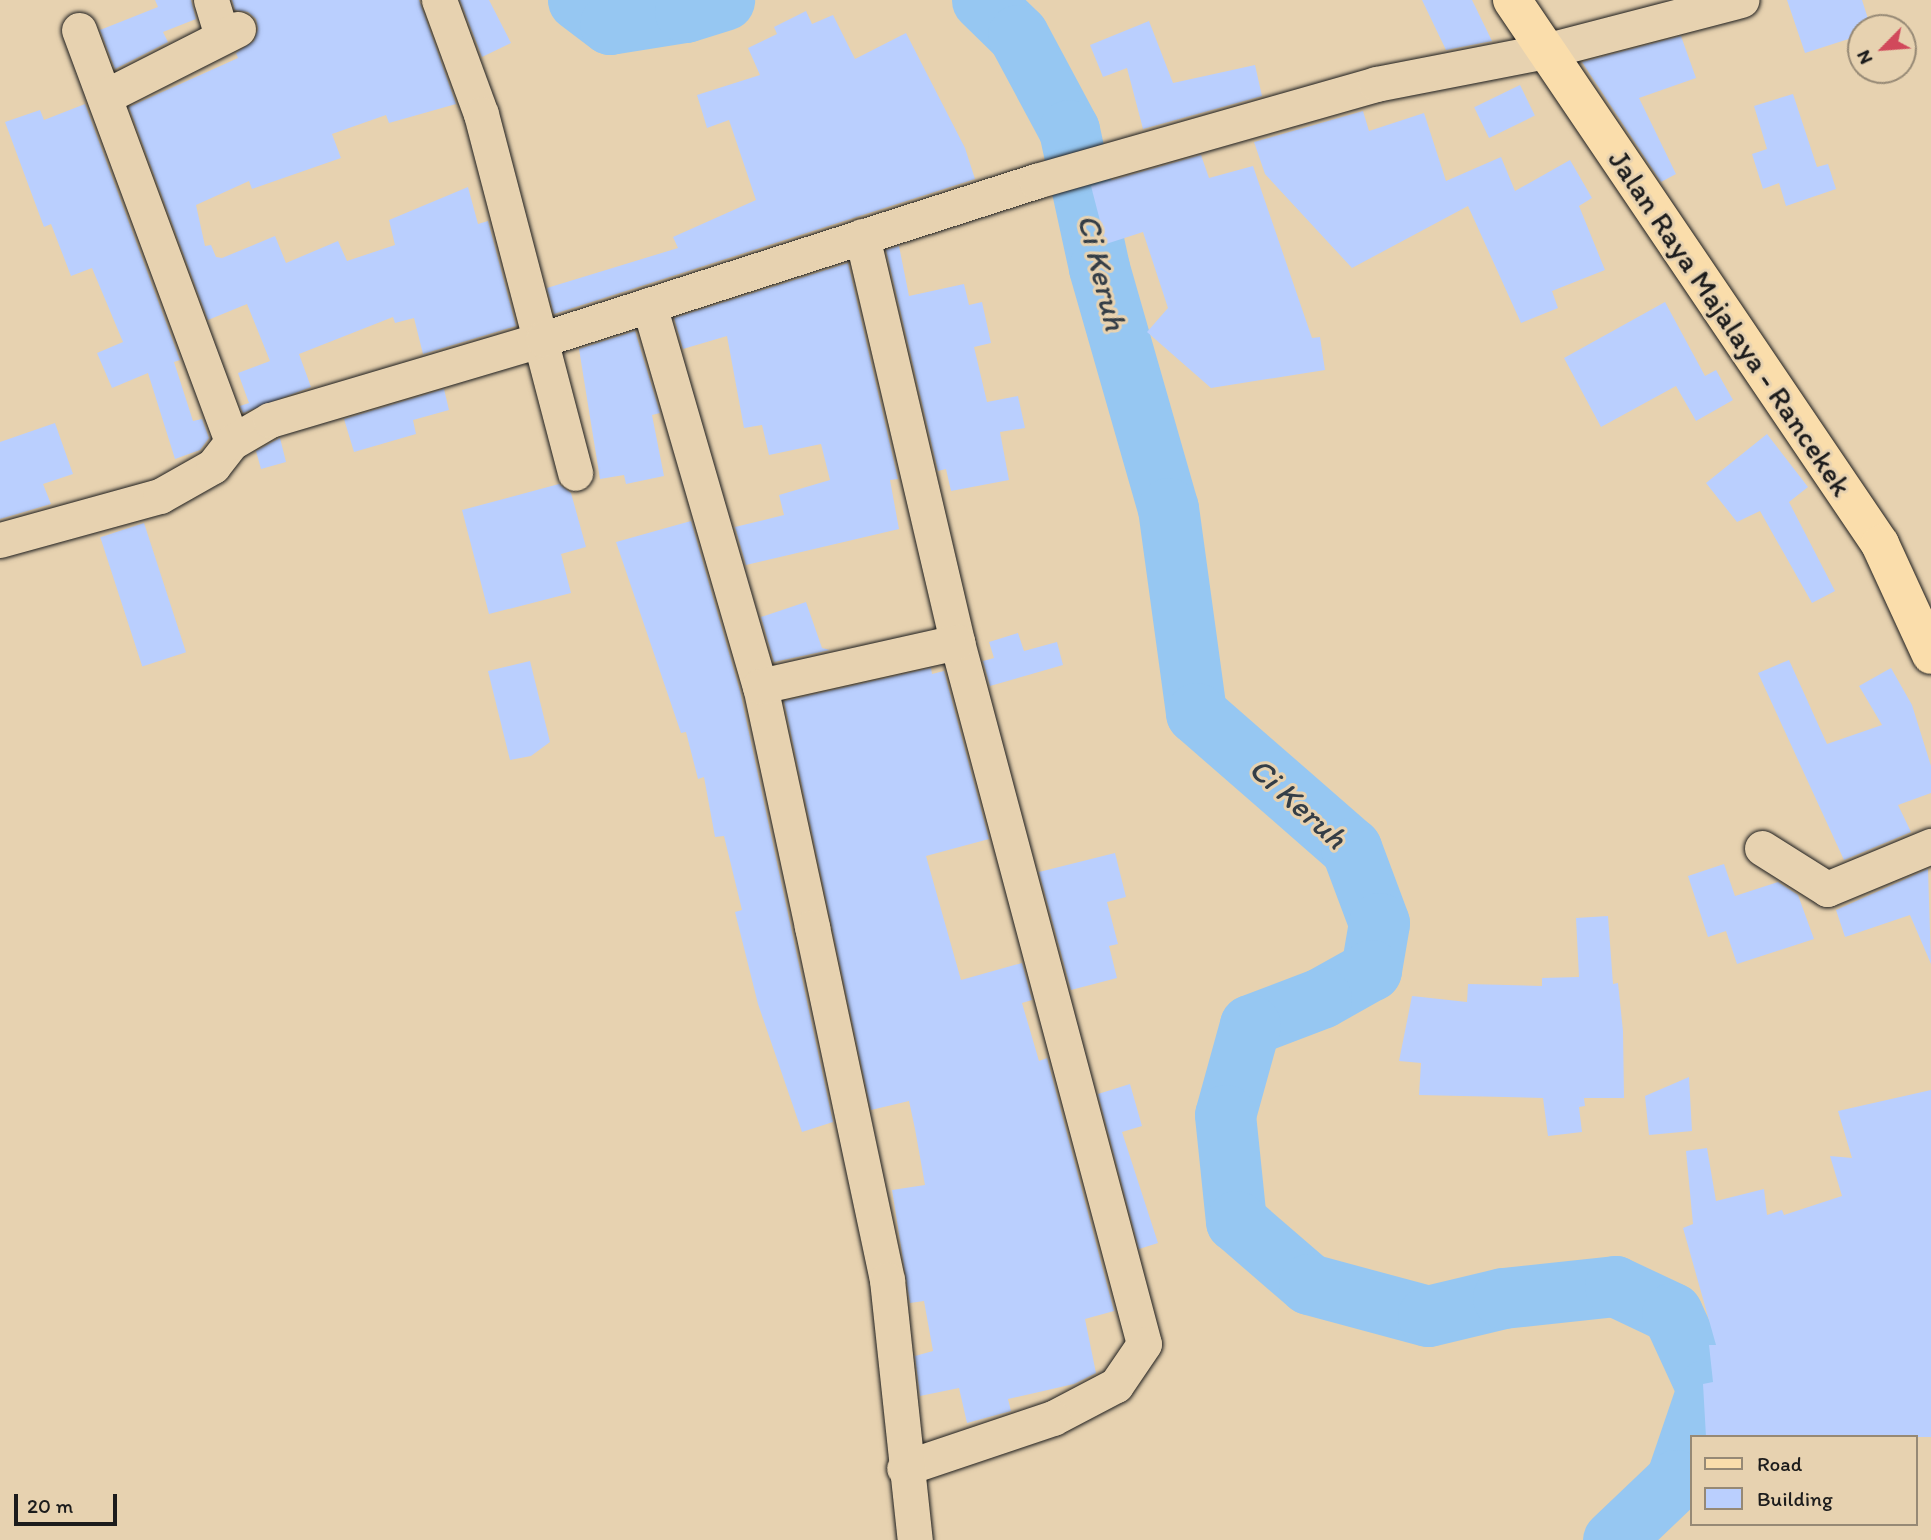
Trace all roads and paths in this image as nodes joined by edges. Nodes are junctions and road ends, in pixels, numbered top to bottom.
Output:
1 (212, 0) edge
2 (439, 0) edge
3 (1512, 0) edge
4 (1741, 0) edge
5 (79, 30) dead end
6 (1545, 51) junction
7 (106, 96) junction
8 (862, 236) junction
9 (649, 305) junction
10 (543, 339) junction
11 (232, 442) junction
12 (575, 472) dead end
13 (0, 540) edge
14 (957, 642) junction
15 (1929, 646) edge
16 (760, 686) junction
17 (1931, 846) edge
18 (1762, 848) dead end
19 (904, 1468) junction
20 (915, 1540) edge

1 - 7 street
2 - 10 street
3 - 6 main road, Jalan Raya Majalaya - Rancekek
4 - 6 street
5 - 7 street
6 - 8 street
6 - 15 main road, Jalan Raya Majalaya - Rancekek
7 - 11 street
8 - 9 street
8 - 14 street
9 - 10 street
9 - 16 street
10 - 11 street
10 - 12 street
11 - 13 street
14 - 16 street
14 - 19 street
16 - 19 street
17 - 18 street
19 - 20 street

